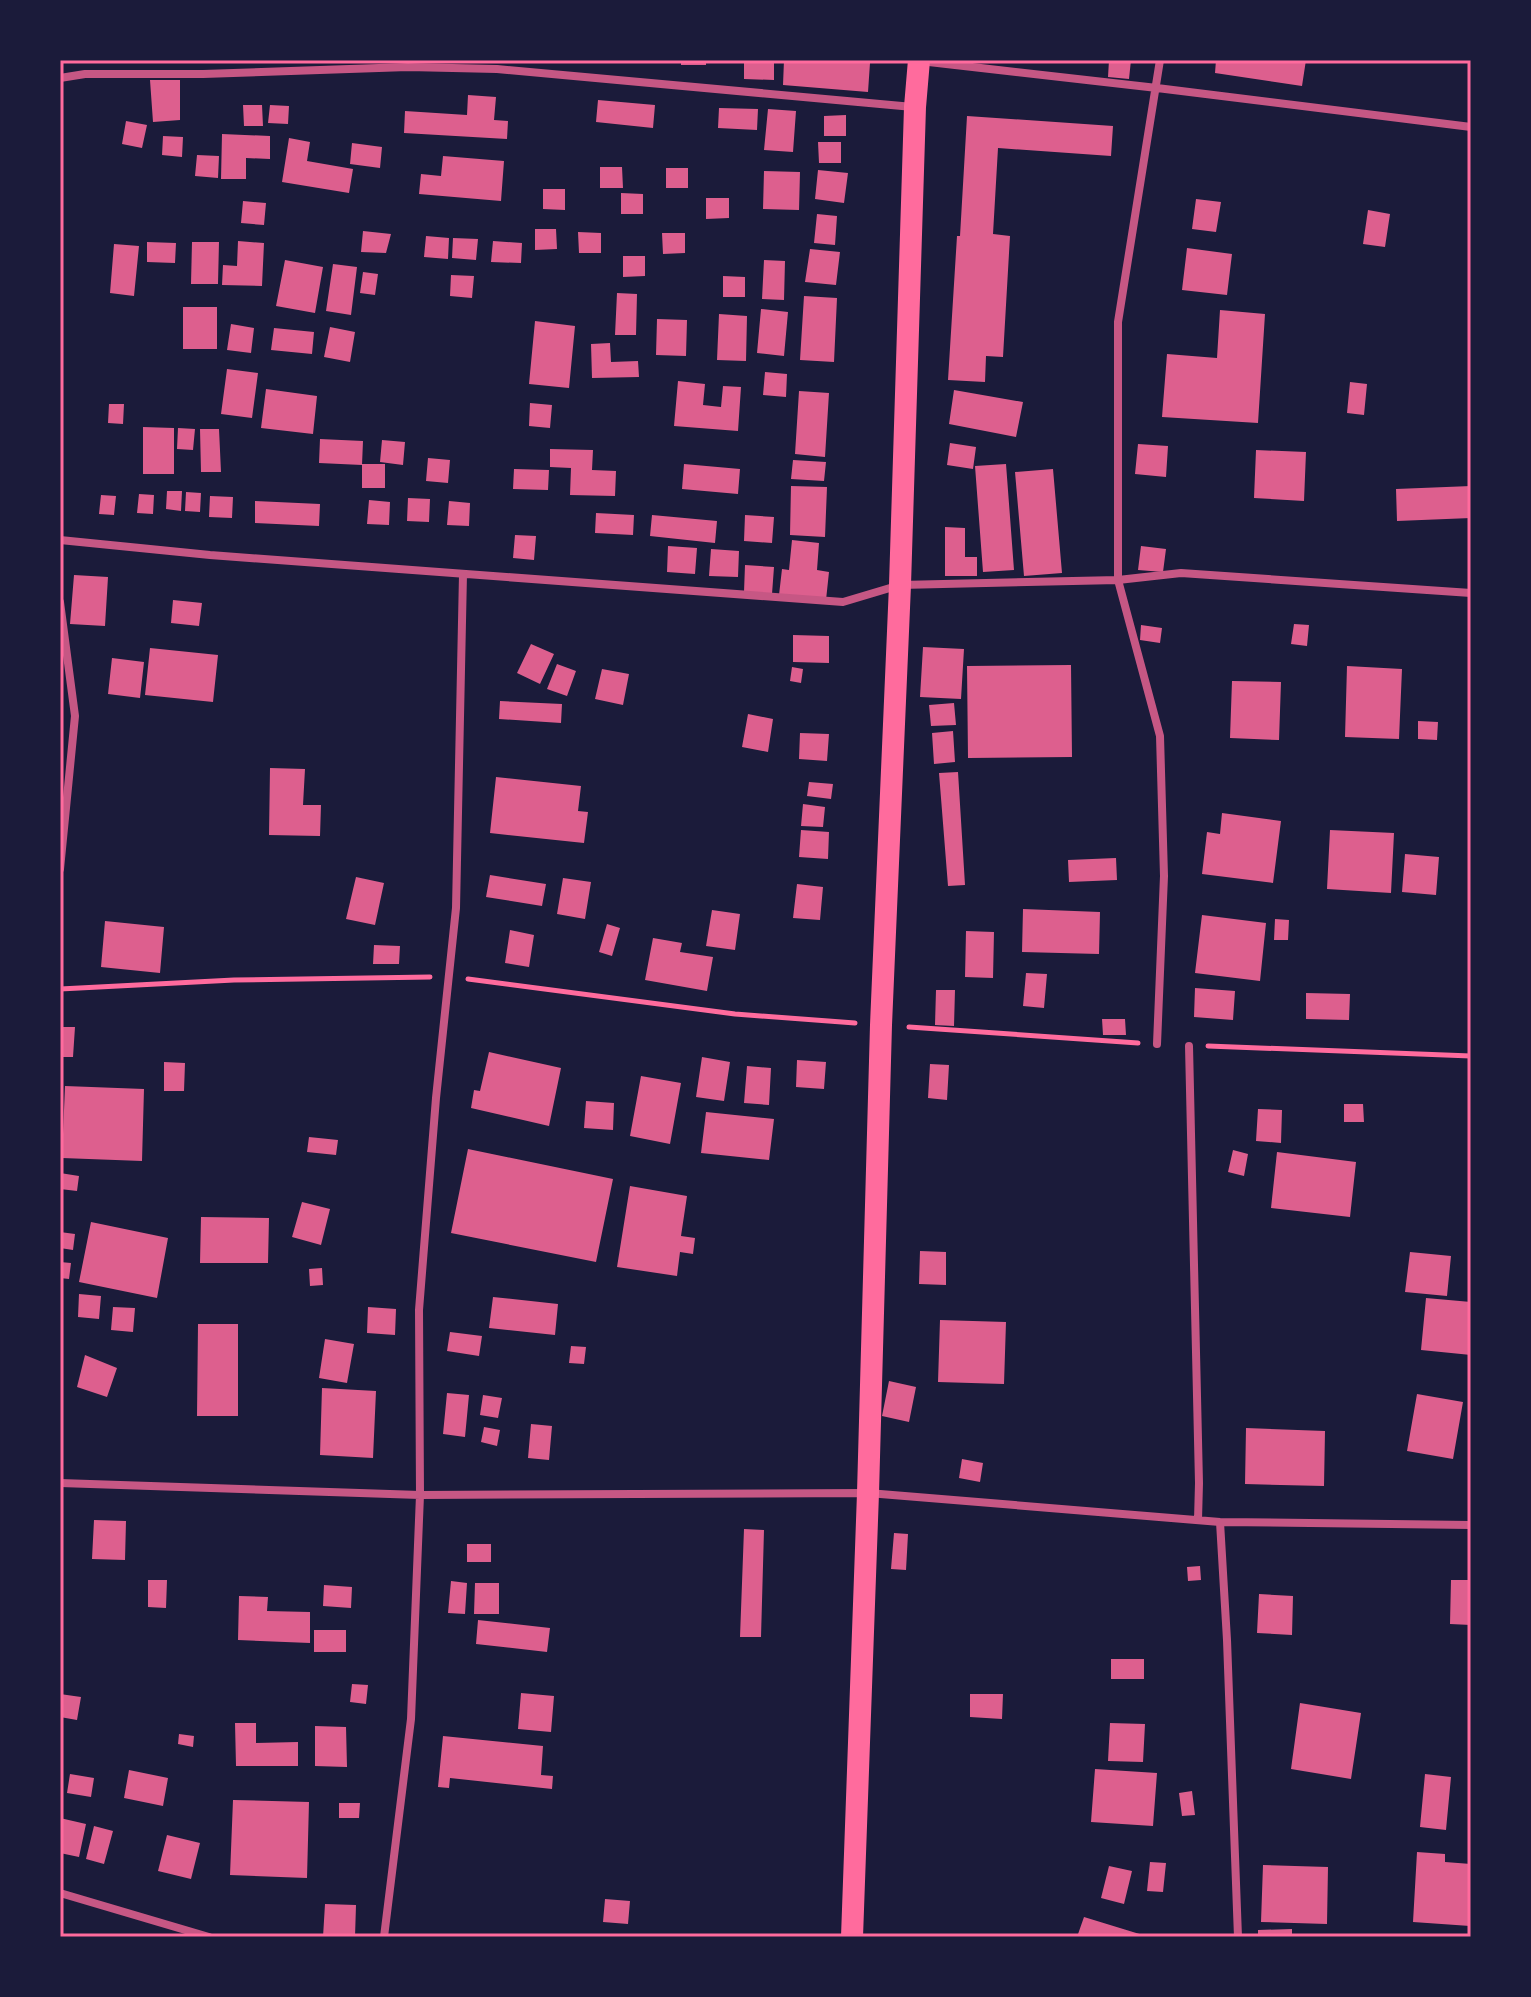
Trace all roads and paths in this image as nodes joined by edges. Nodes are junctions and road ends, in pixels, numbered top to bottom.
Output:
1 (1160, 60) edge
2 (919, 61) edge
3 (408, 64) edge
4 (60, 78) edge
5 (1157, 88) junction
6 (915, 107) junction
7 (1471, 127) edge
8 (60, 540) edge
9 (463, 574) junction
10 (1118, 580) junction
11 (900, 585) junction
12 (1471, 593) edge
13 (60, 602) edge
14 (60, 869) edge
15 (450, 976) junction
16 (60, 989) edge
17 (881, 1025) junction
18 (1157, 1044) joint
19 (1189, 1046) joint
20 (1471, 1056) edge
21 (60, 1483) edge
22 (868, 1493) junction
23 (420, 1495) junction
24 (1198, 1520) junction
25 (1220, 1522) junction
26 (1471, 1525) edge
27 (60, 1893) edge
28 (209, 1937) edge
29 (384, 1937) edge
30 (852, 1937) edge
31 (1238, 1937) edge

1 - 5 street
2 - 5 street
2 - 6 highway
3 - 4 street
3 - 6 street
5 - 7 street
5 - 10 street
6 - 11 highway
8 - 9 street
9 - 11 street
9 - 15 street
10 - 11 street
10 - 12 street
10 - 18 street
11 - 17 highway
13 - 14 street
15 - 16 path
15 - 17 path
15 - 23 street
17 - 18 path
17 - 22 highway
19 - 20 path
19 - 24 street
21 - 23 street
22 - 23 street
22 - 24 street
22 - 30 highway
23 - 29 street
24 - 25 street
25 - 26 street
25 - 31 street
27 - 28 street

